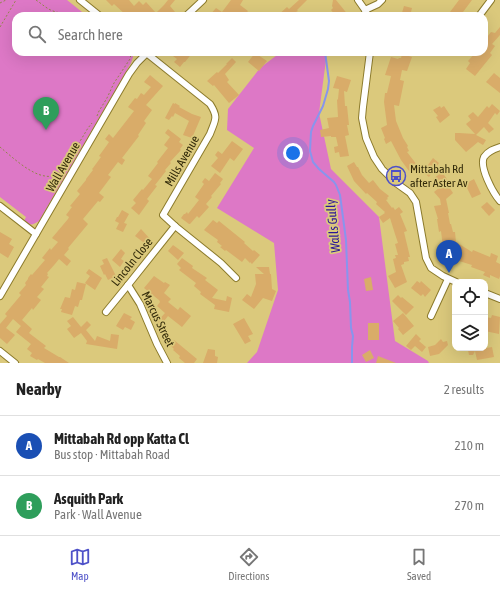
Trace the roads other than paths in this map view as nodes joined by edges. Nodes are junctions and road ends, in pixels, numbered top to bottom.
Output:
1 (80, 0) edge
2 (203, 0) edge
3 (358, 0) edge
4 (382, 0) edge
5 (491, 0) edge
6 (365, 10) joint
7 (95, 12) edge
8 (190, 12) edge
9 (482, 12) edge
10 (143, 56) edge
11 (152, 56) edge
12 (369, 56) edge
13 (500, 147) edge
14 (500, 201) edge
15 (0, 206) edge
16 (175, 226) junction
17 (36, 234) junction
18 (236, 278) dead end
19 (448, 279) junction
20 (452, 280) edge
21 (128, 285) junction
22 (488, 294) edge
23 (0, 296) edge
24 (500, 299) edge
25 (106, 312) dead end
26 (431, 316) dead end
27 (0, 351) edge
28 (15, 363) edge
29 (167, 363) edge

1 - 7 street
2 - 8 street
3 - 6 street
4 - 6 street
5 - 9 street
10 - 17 street, Wall Avenue
11 - 16 street, Mills Avenue
12 - 19 street
13 - 14 street
15 - 17 street
16 - 18 street, Mills Avenue
16 - 21 street, Lincoln Close
17 - 23 street, Wall Avenue
19 - 20 street
19 - 26 street
21 - 25 street, Lincoln Close
21 - 29 street, Marcus Street
22 - 24 street
27 - 28 street

